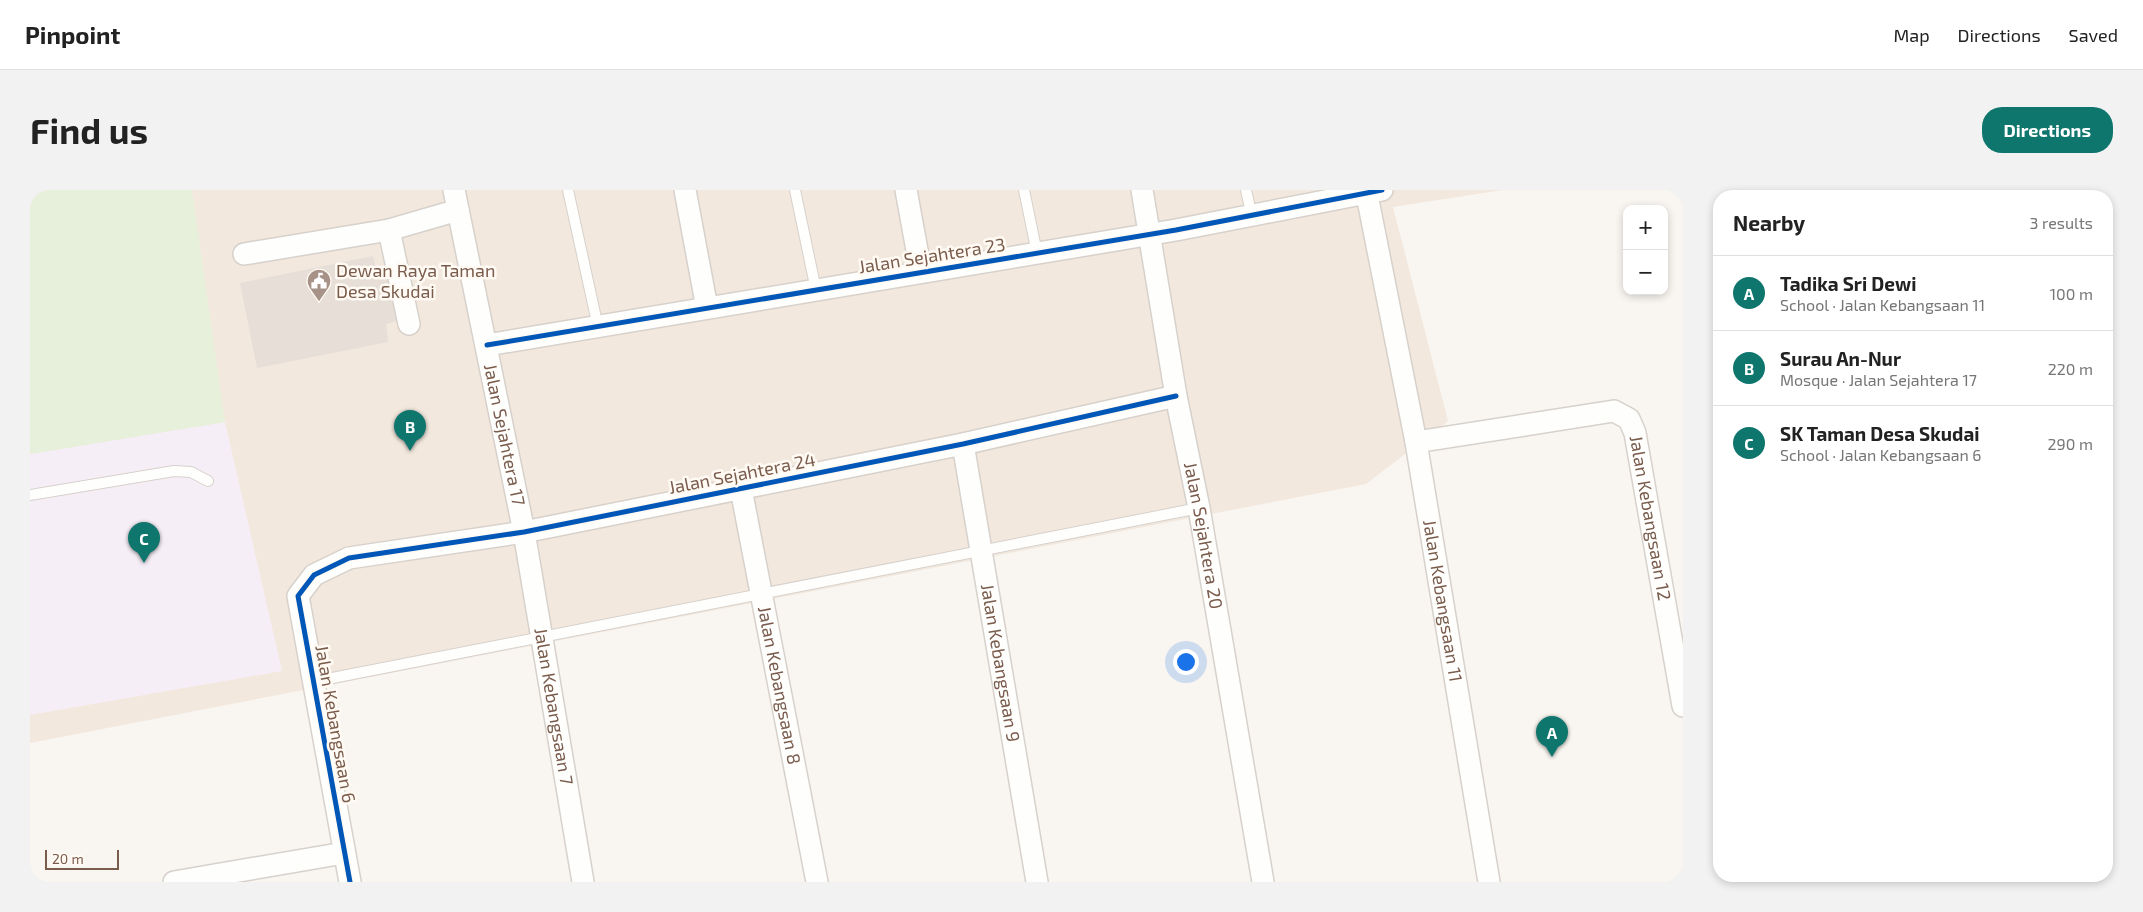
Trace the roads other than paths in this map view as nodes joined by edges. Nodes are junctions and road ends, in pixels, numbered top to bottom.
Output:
1 (568, 190) edge
2 (684, 190) edge
3 (794, 190) edge
4 (906, 190) edge
5 (1024, 190) edge
6 (1142, 190) edge
7 (1246, 190) edge
8 (1371, 191) edge
9 (456, 200) edge
10 (1252, 217) junction
11 (389, 230) junction
12 (1151, 235) junction
13 (1037, 253) junction
14 (244, 254) dead end
15 (921, 272) junction
16 (816, 290) junction
17 (707, 308) junction
18 (409, 324) dead end
19 (598, 327) junction
20 (487, 345) junction
21 (1176, 396) junction
22 (1416, 442) junction
23 (963, 444) junction
24 (208, 481) dead end
25 (741, 489) junction
26 (30, 495) edge
27 (1199, 508) junction
28 (524, 532) junction
29 (981, 551) junction
30 (314, 576) joint
31 (761, 594) junction
32 (542, 637) junction
33 (312, 682) junction
34 (1683, 706) edge
35 (344, 853) junction
36 (174, 882) edge
37 (350, 882) edge
38 (584, 882) edge
39 (817, 882) edge
40 (1037, 882) edge
41 (1263, 882) edge
42 (1489, 882) edge

1 - 19 lane
2 - 17 street
3 - 16 lane
4 - 15 street
5 - 13 lane
6 - 12 street, Jalan Sejahtera 20
7 - 10 lane
8 - 10 street, Jalan Sejahtera 23
8 - 22 street, Jalan Kebangsaan 11
9 - 11 street
9 - 20 street, Jalan Sejahtera 17
10 - 12 street, Jalan Sejahtera 23
11 - 14 street
11 - 18 street
12 - 13 street, Jalan Sejahtera 23
12 - 21 street, Jalan Sejahtera 20
13 - 15 street, Jalan Sejahtera 23
15 - 16 street, Jalan Sejahtera 23
16 - 17 street, Jalan Sejahtera 23
17 - 19 street, Jalan Sejahtera 23
19 - 20 street, Jalan Sejahtera 23
20 - 28 street, Jalan Sejahtera 17
21 - 23 street, Jalan Sejahtera 24
21 - 27 street, Jalan Sejahtera 20
22 - 34 street, Jalan Kebangsaan 12
22 - 42 street, Jalan Kebangsaan 11
23 - 25 street, Jalan Sejahtera 24
23 - 29 street, Jalan Kebangsaan 9
24 - 26 lane
25 - 28 street, Jalan Sejahtera 24
25 - 31 street, Jalan Kebangsaan 8
27 - 29 lane
27 - 41 street, Jalan Sejahtera 20
28 - 30 street, Jalan Sejahtera 24
28 - 32 street, Jalan Kebangsaan 7
29 - 31 lane
29 - 40 street, Jalan Kebangsaan 9
30 - 33 street, Jalan Kebangsaan 6
31 - 32 lane
31 - 39 street, Jalan Kebangsaan 8
32 - 33 lane
32 - 38 street, Jalan Kebangsaan 7
33 - 35 street, Jalan Kebangsaan 6
35 - 36 street
35 - 37 street, Jalan Kebangsaan 6

